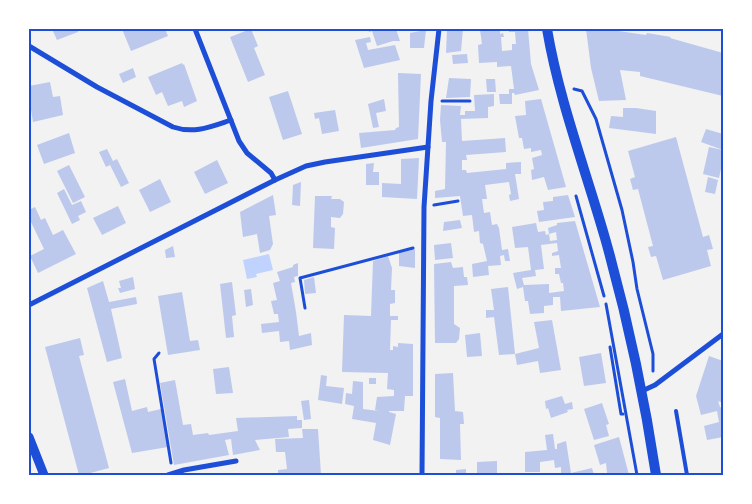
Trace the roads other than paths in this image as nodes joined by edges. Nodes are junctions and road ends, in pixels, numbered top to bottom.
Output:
1 (194, 29) edge
2 (438, 29) edge
3 (547, 29) edge
4 (29, 46) edge
5 (231, 120) junction
6 (428, 147) junction
7 (274, 180) junction
8 (29, 305) edge
9 (723, 334) edge
10 (642, 390) junction
11 (676, 412) dead end
12 (29, 437) edge
13 (236, 461) dead end
14 (171, 474) edge
15 (44, 475) edge
16 (422, 475) edge
17 (656, 475) edge
18 (687, 475) edge

1 - 5 street
2 - 6 street
3 - 10 main road
4 - 5 street
5 - 7 street
6 - 7 street
6 - 16 street
7 - 8 street
9 - 10 street
10 - 17 main road
11 - 18 lane
12 - 15 street
13 - 14 street

